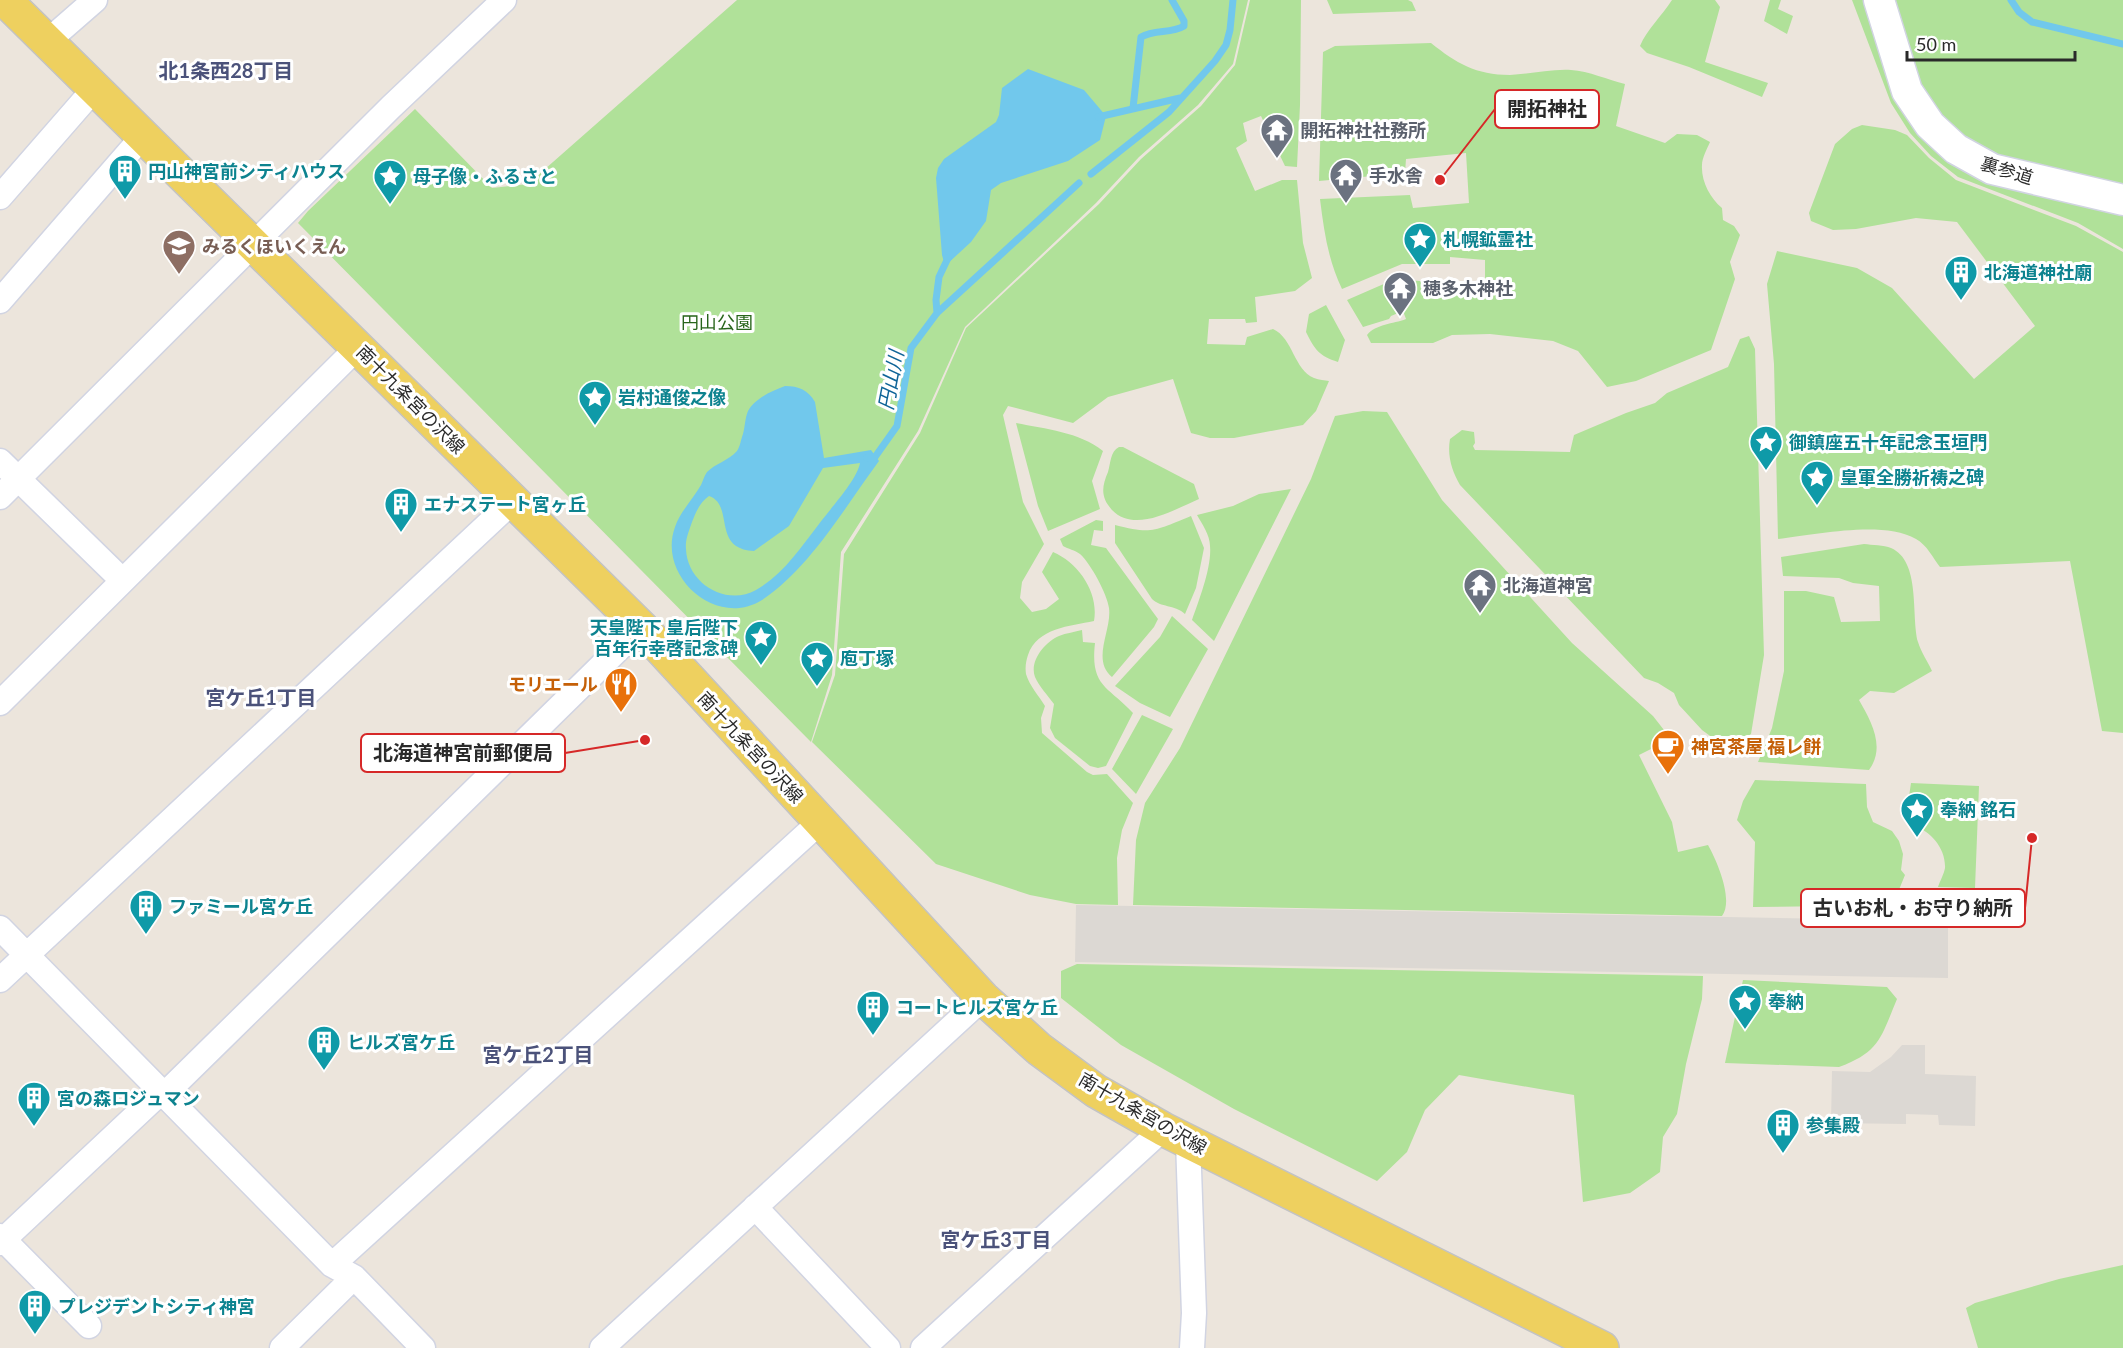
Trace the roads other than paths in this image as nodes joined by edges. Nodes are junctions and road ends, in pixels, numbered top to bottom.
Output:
1 (5, 0) edge
2 (95, 0) edge
3 (504, 0) edge
4 (1879, 0) edge
5 (48, 41) junction
6 (95, 88) junction
7 (144, 136) junction
8 (0, 197) edge
9 (2123, 200) edge
10 (255, 244) junction
11 (0, 301) edge
12 (358, 347) junction
13 (0, 461) edge
14 (18, 478) junction
15 (0, 497) edge
16 (514, 500) junction
17 (122, 580) junction
18 (640, 627) junction
19 (0, 703) edge
20 (820, 822) junction
21 (0, 928) edge
22 (26, 955) junction
23 (0, 980) edge
24 (983, 998) junction
25 (163, 1093) junction
26 (1175, 1135) junction
27 (755, 1208) junction
28 (1, 1239) edge
29 (332, 1265) junction
30 (354, 1278) junction
31 (89, 1326) dead end
32 (282, 1348) edge
33 (423, 1348) edge
34 (602, 1348) edge
35 (888, 1348) edge
36 (923, 1348) edge
37 (1192, 1348) edge
38 (1602, 1348) edge

1 - 5 main road, 南十九条宮の沢線
2 - 5 street
3 - 10 street
4 - 9 street, 裏参道
5 - 6 main road, 南十九条宮の沢線
6 - 7 main road, 南十九条宮の沢線
6 - 8 street
7 - 10 main road, 南十九条宮の沢線
7 - 11 street
10 - 12 main road, 南十九条宮の沢線
10 - 14 street
12 - 16 main road, 南十九条宮の沢線
12 - 17 street
13 - 14 street
14 - 15 street
14 - 17 street
16 - 18 main road, 南十九条宮の沢線
16 - 22 street
17 - 19 street
18 - 20 main road, 南十九条宮の沢線
18 - 25 street
20 - 24 main road, 南十九条宮の沢線
20 - 29 street
21 - 22 street
22 - 23 street
22 - 25 street
24 - 26 main road, 南十九条宮の沢線
24 - 27 street
25 - 28 street
25 - 29 street
26 - 36 street
26 - 37 street
26 - 38 main road, 南十九条宮の沢線
27 - 34 street
27 - 35 street
28 - 31 street
29 - 30 street
30 - 32 street
30 - 33 street

